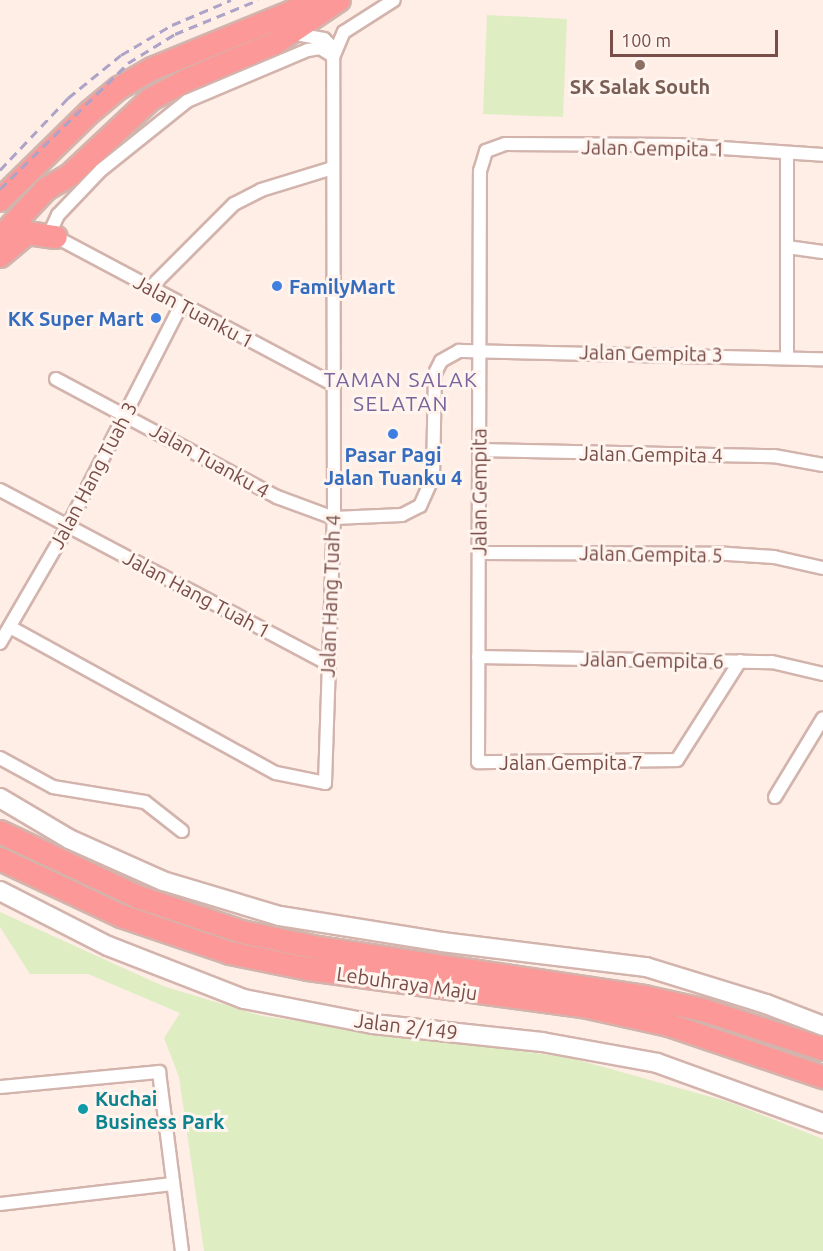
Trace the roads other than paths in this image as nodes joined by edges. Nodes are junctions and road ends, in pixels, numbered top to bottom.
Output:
1 (293, 0) edge
2 (309, 0) edge
3 (339, 0) edge
4 (352, 0) edge
5 (394, 0) edge
6 (274, 20) junction
7 (301, 35) junction
8 (275, 43) junction
9 (333, 56) junction
10 (182, 57) junction
11 (486, 151) joint
12 (787, 153) junction
13 (823, 155) edge
14 (333, 168) junction
15 (70, 175) junction
16 (0, 200) edge
17 (51, 200) junction
18 (0, 216) edge
19 (54, 233) junction
20 (9, 238) edge
21 (787, 247) junction
22 (823, 252) edge
23 (0, 256) edge
24 (150, 288) junction
25 (181, 304) junction
26 (478, 350) junction
27 (787, 355) junction
28 (823, 358) edge
29 (56, 379) dead end
30 (333, 384) junction
31 (126, 414) junction
32 (479, 450) junction
33 (823, 465) edge
34 (0, 490) edge
35 (334, 518) junction
36 (68, 526) junction
37 (478, 553) junction
38 (823, 568) edge
39 (10, 627) junction
40 (0, 643) edge
41 (478, 657) junction
42 (740, 661) junction
43 (327, 663) junction
44 (823, 674) edge
45 (823, 718) edge
46 (0, 758) edge
47 (478, 762) joint
48 (775, 797) dead end
49 (0, 798) edge
50 (182, 831) dead end
51 (0, 832) edge
52 (0, 859) edge
53 (0, 891) edge
54 (823, 1026) edge
55 (823, 1050) edge
56 (823, 1077) edge
57 (0, 1087) edge
58 (823, 1123) edge
59 (173, 1184) junction
60 (0, 1204) edge
61 (182, 1251) edge

1 - 6 street
2 - 6 highway
3 - 8 highway
4 - 7 street
5 - 9 street
6 - 10 highway
7 - 8 street
7 - 9 street
8 - 15 highway
9 - 14 street, Jalan Hang Tuah 4
9 - 19 street
10 - 16 highway
10 - 18 highway
11 - 12 street, Jalan Gempita 1
11 - 26 street, Jalan Gempita
12 - 13 street, Jalan Gempita 1
12 - 21 street
14 - 24 street
14 - 30 street, Jalan Hang Tuah 4
15 - 17 highway
15 - 20 highway
17 - 19 highway
17 - 20 highway
19 - 20 highway
19 - 24 street, Jalan Tuanku 1
20 - 23 highway
21 - 22 street
21 - 27 street
24 - 25 street, Jalan Tuanku 1
25 - 30 street, Jalan Tuanku 1
25 - 31 street, Jalan Hang Tuah 3
26 - 27 street, Jalan Gempita 3
26 - 32 street, Jalan Gempita
26 - 35 street, Jalan Gempita 3
27 - 28 street, Jalan Gempita 3
29 - 31 street, Jalan Tuanku 4
30 - 35 street, Jalan Hang Tuah 4
31 - 35 street, Jalan Tuanku 4
31 - 36 street, Jalan Hang Tuah 3
32 - 33 street, Jalan Gempita 4
32 - 37 street, Jalan Gempita
34 - 36 street, Jalan Hang Tuah 1
35 - 43 street, Jalan Hang Tuah 4
36 - 39 street, Jalan Hang Tuah 3
36 - 43 street, Jalan Hang Tuah 1
37 - 38 street, Jalan Gempita 5
37 - 41 street, Jalan Gempita
39 - 40 street, Jalan Hang Tuah 3
39 - 43 street, Jalan Hang Tuah 4
41 - 42 street, Jalan Gempita 6
41 - 47 street, Jalan Gempita
42 - 44 street, Jalan Gempita 6
42 - 47 street, Jalan Gempita 7
45 - 48 street
46 - 50 street
49 - 54 main road
51 - 55 highway, Lebuhraya Maju
52 - 56 highway, Lebuhraya Maju
53 - 58 main road, Jalan 2/149
57 - 59 street
59 - 60 street
59 - 61 street

